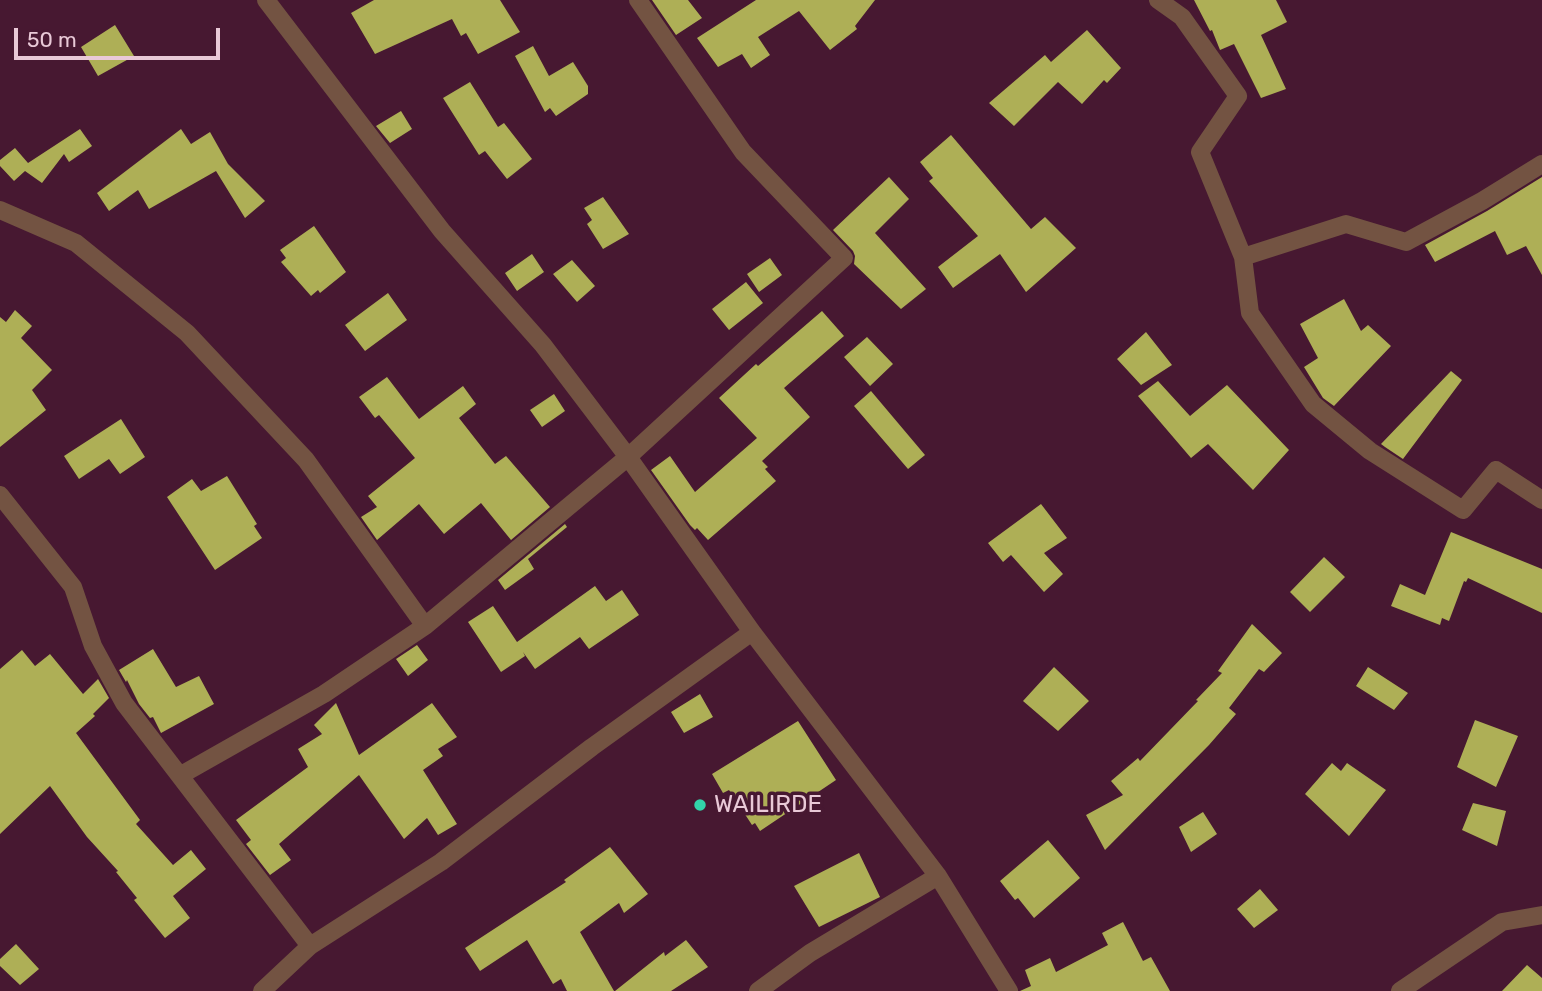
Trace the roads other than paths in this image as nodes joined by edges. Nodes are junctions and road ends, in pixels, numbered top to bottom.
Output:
1 (266, 0) edge
2 (638, 0) edge
3 (1158, 0) edge
4 (1542, 164) edge
5 (0, 210) edge
6 (1243, 257) junction
7 (628, 457) junction
8 (0, 495) edge
9 (1542, 500) edge
10 (425, 626) junction
11 (752, 632) junction
12 (181, 775) junction
13 (938, 876) junction
14 (1542, 915) edge
15 (310, 946) junction
16 (262, 991) edge
17 (758, 991) edge
18 (1010, 991) edge
19 (1400, 991) edge

1 - 7 street
2 - 7 street
3 - 6 street
4 - 6 street
5 - 10 street
6 - 9 street
7 - 10 street
7 - 11 street
8 - 12 street
10 - 12 street
11 - 13 street
11 - 15 street
12 - 15 street
13 - 17 street
13 - 18 street
14 - 19 street
15 - 16 street

